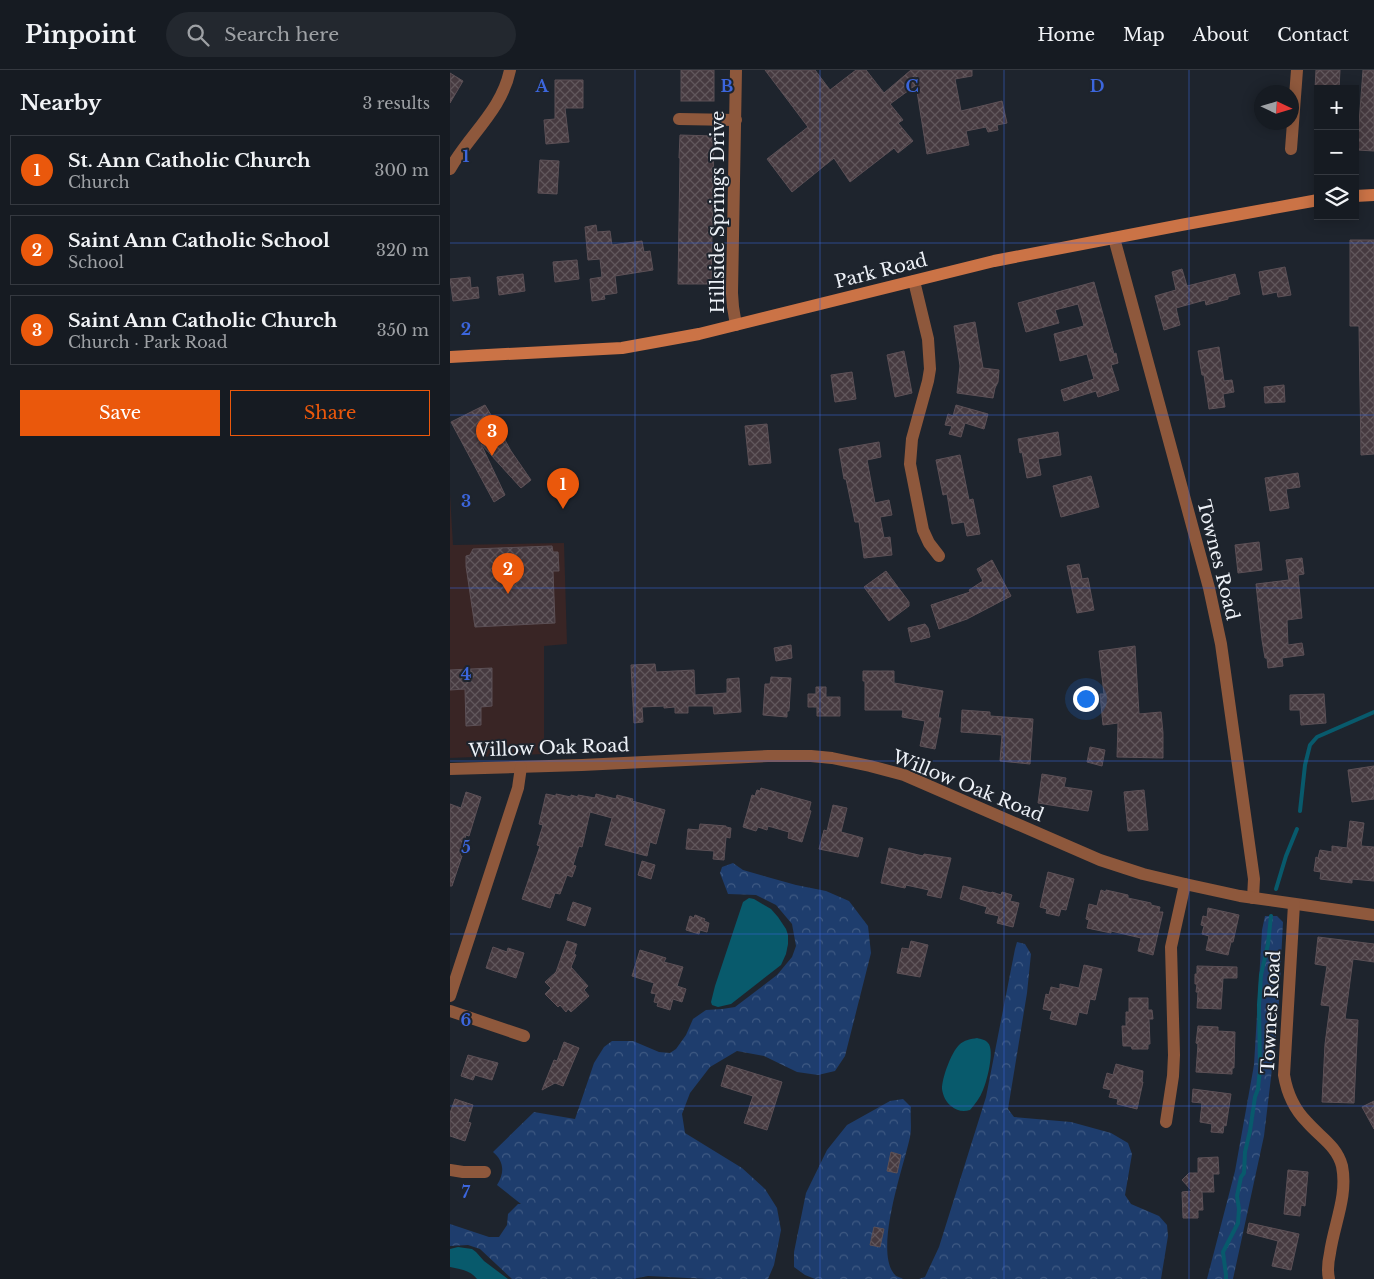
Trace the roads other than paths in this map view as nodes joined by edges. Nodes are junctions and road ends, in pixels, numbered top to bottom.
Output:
1 (510, 70) edge
2 (736, 70) edge
3 (1297, 70) edge
4 (679, 119) dead end
5 (736, 120) junction
6 (1291, 149) dead end
7 (450, 169) edge
8 (1374, 195) edge
9 (1359, 196) edge
10 (1314, 201) edge
11 (1114, 238) junction
12 (914, 281) junction
13 (736, 325) junction
14 (450, 356) edge
15 (939, 556) dead end
16 (521, 767) junction
17 (450, 769) edge
18 (1185, 884) junction
19 (1253, 898) junction
20 (1294, 904) junction
21 (1374, 915) edge
22 (450, 996) edge
23 (450, 1011) edge
24 (524, 1036) dead end
25 (1166, 1122) dead end
26 (450, 1170) edge
27 (485, 1172) dead end
28 (1330, 1279) edge

1 - 7 street
2 - 5 street, Hillside Springs Drive
3 - 6 street
4 - 5 street
5 - 13 street, Hillside Springs Drive
8 - 9 main road
10 - 11 main road, Park Road
11 - 12 main road, Park Road
11 - 19 street, Townes Road
12 - 13 main road, Park Road
12 - 15 street
13 - 14 main road, Park Road
16 - 17 street, Willow Oak Road
16 - 18 street, Willow Oak Road
16 - 22 street
18 - 19 street, Willow Oak Road
18 - 25 street
19 - 20 street, Willow Oak Road
20 - 21 street, Willow Oak Road
20 - 28 street, Townes Road
23 - 24 street
26 - 27 street

